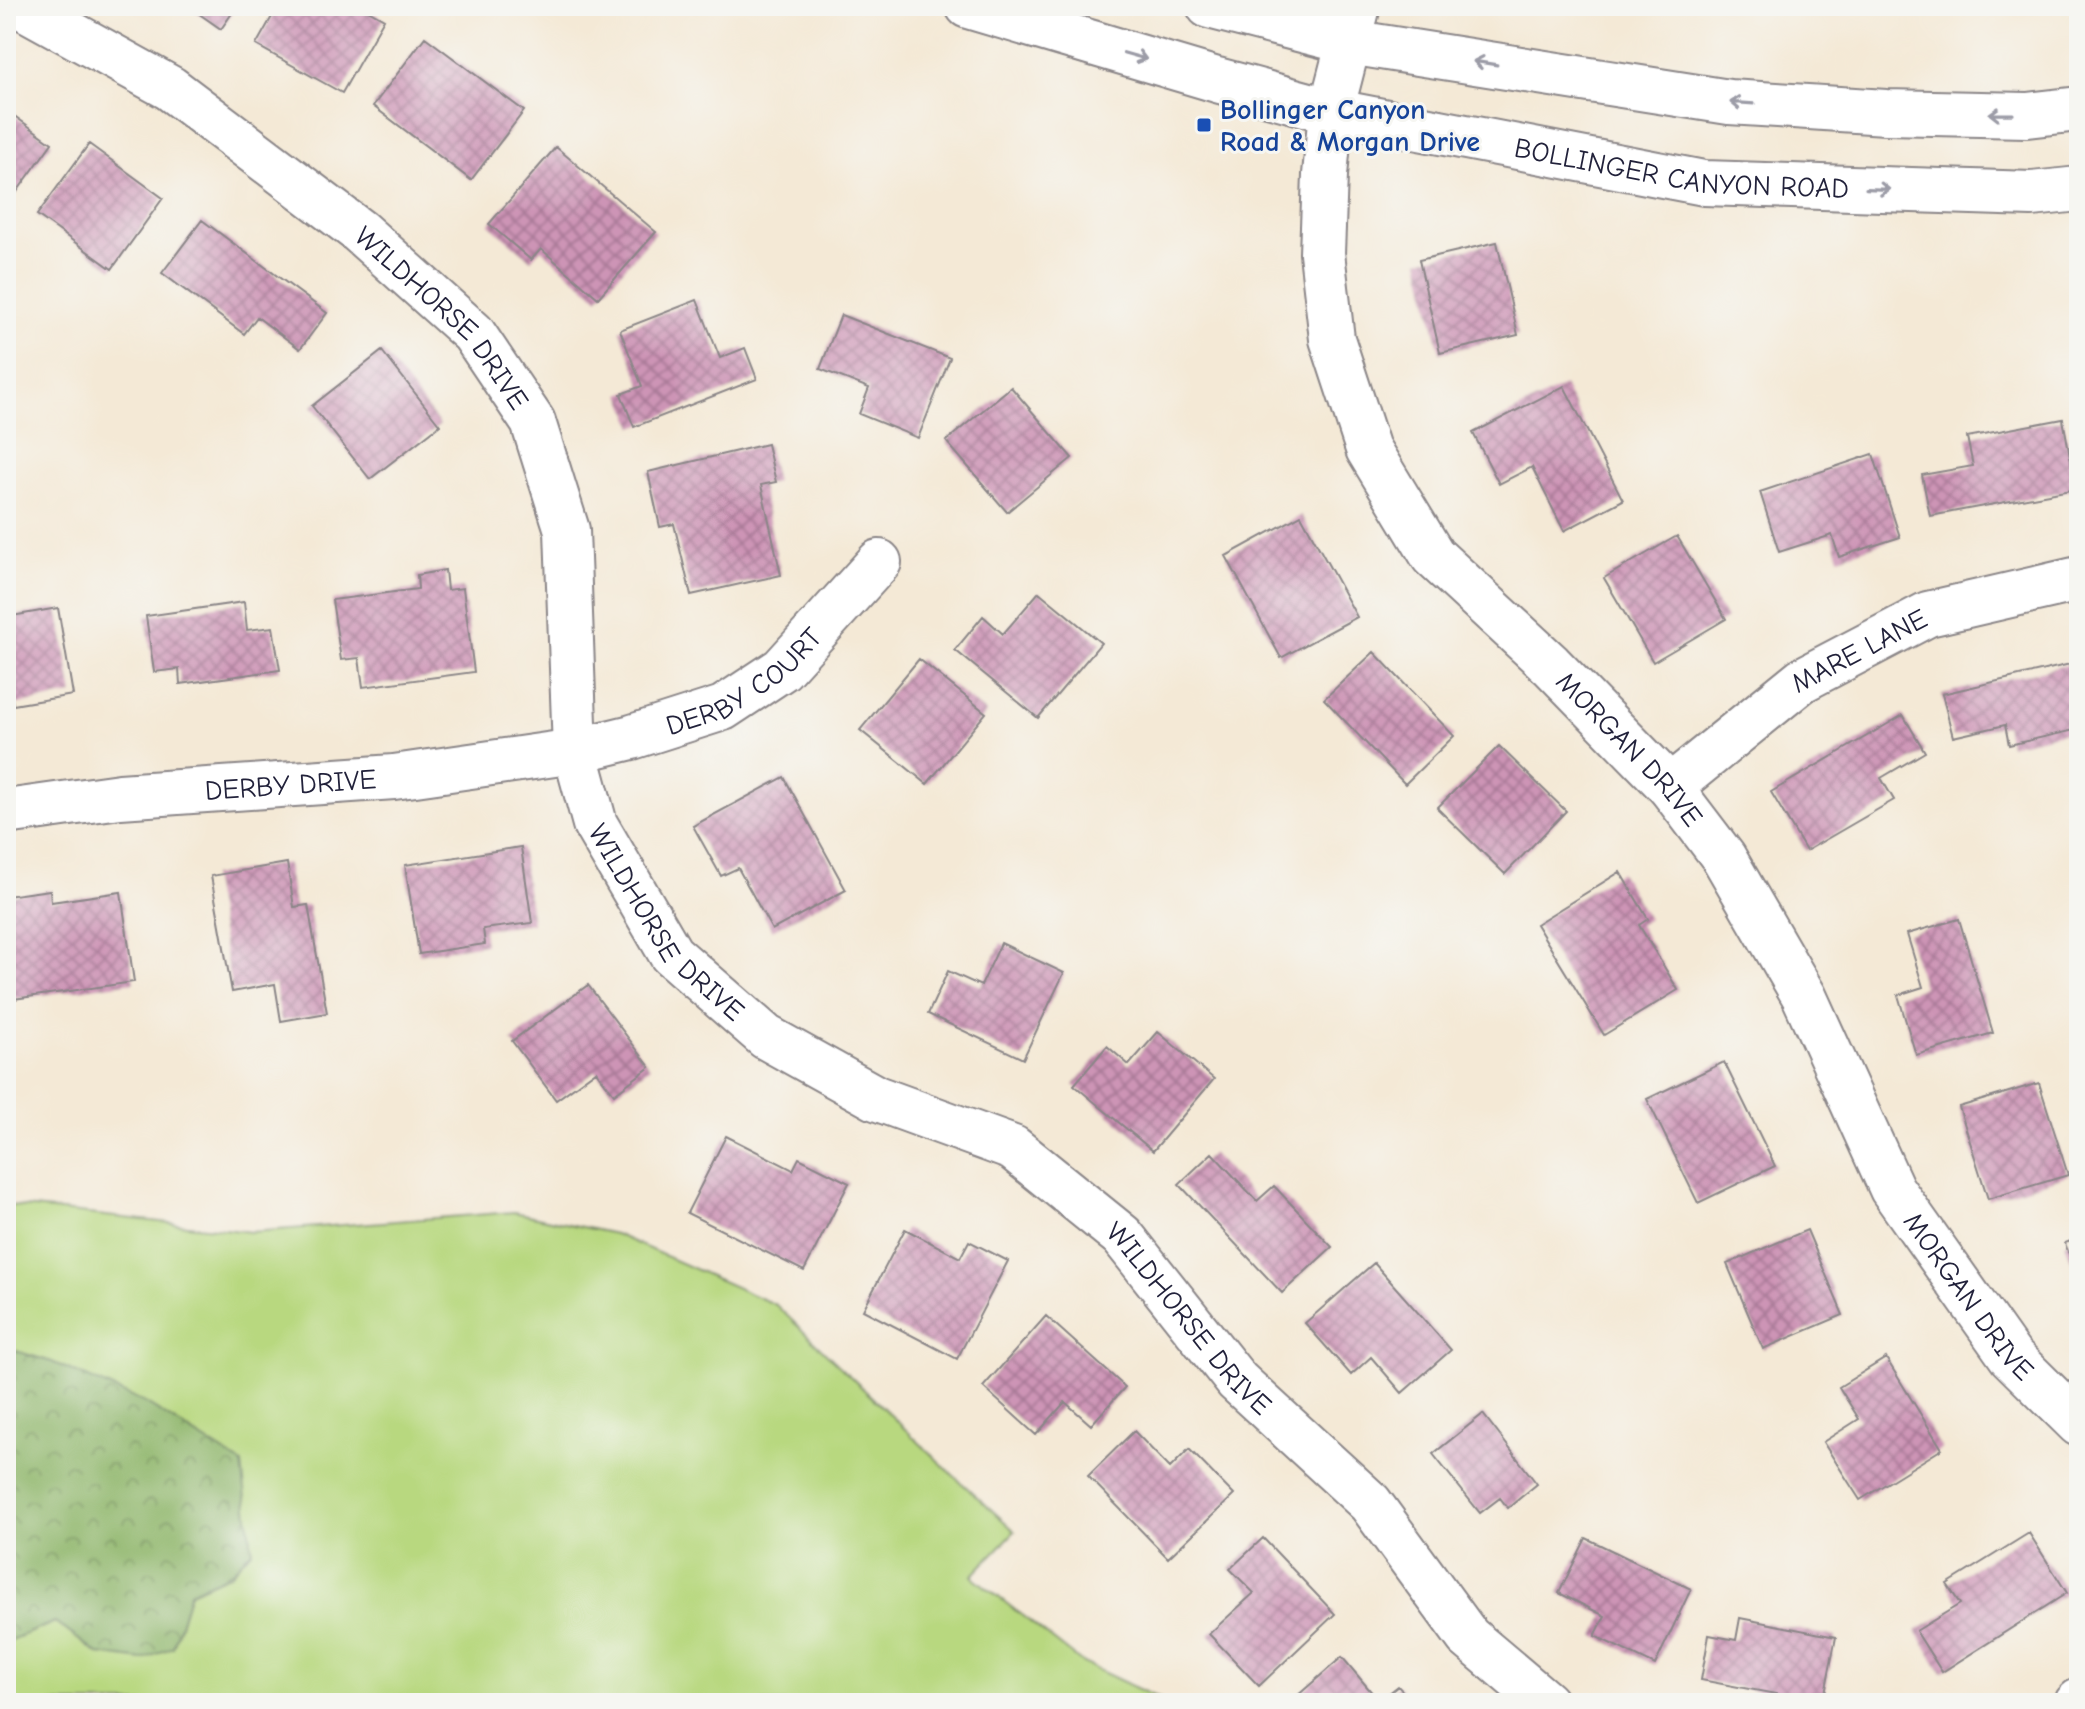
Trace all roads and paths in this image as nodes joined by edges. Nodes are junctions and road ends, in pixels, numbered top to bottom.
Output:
1 (21, 6) edge
2 (968, 6) edge
3 (1209, 6) edge
4 (1353, 24) edge
5 (2079, 109) edge
6 (1331, 111) junction
7 (2079, 189) edge
8 (879, 562) dead end
9 (2079, 579) edge
10 (575, 751) junction
11 (1670, 787) junction
12 (6, 812) edge
13 (2079, 1424) edge
14 (1546, 1703) edge

1 - 10 street, WILDHORSE DRIVE
2 -> 6 street, BOLLINGER CANYON ROAD
3 - 4 street
5 -> 4 street
4 - 6 street, MORGAN DRIVE
6 -> 7 street, BOLLINGER CANYON ROAD
6 - 11 street, MORGAN DRIVE
8 - 10 street, DERBY COURT
9 - 11 street, MARE LANE
10 - 12 street, DERBY DRIVE
10 - 14 street, WILDHORSE DRIVE
11 - 13 street, MORGAN DRIVE

